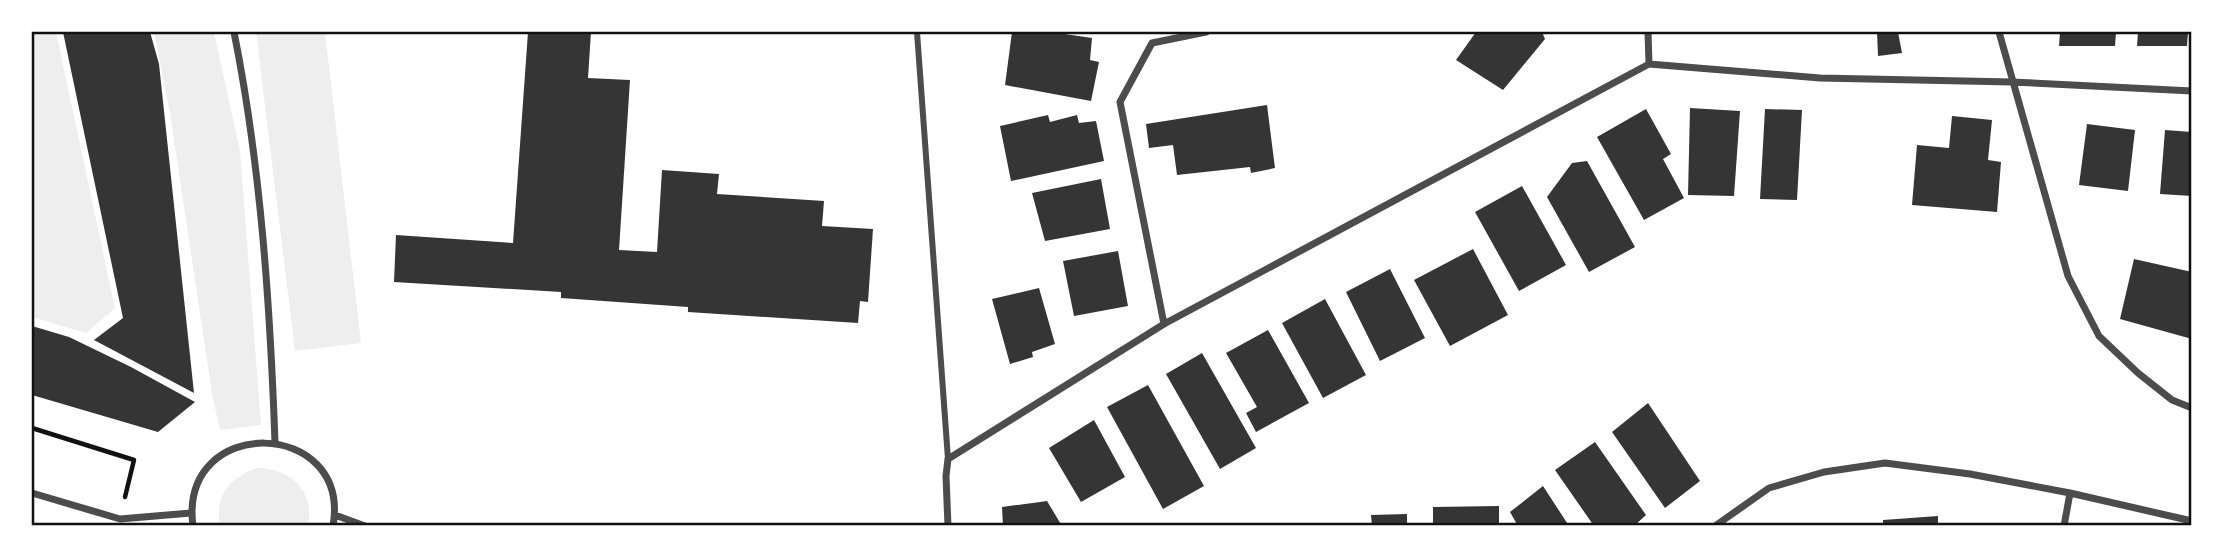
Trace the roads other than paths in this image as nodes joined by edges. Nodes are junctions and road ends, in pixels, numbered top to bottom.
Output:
1 (234, 32) edge
2 (917, 32) edge
3 (1206, 32) edge
4 (1648, 32) edge
5 (1999, 32) edge
6 (1649, 64) junction
7 (2012, 82) junction
8 (2192, 92) edge
9 (1164, 324) junction
10 (2192, 408) edge
11 (275, 442) junction
12 (948, 459) junction
13 (32, 493) edge
14 (2070, 493) junction
15 (191, 513) junction
16 (335, 514) junction
17 (2192, 521) edge
18 (193, 526) edge
19 (333, 526) edge
20 (365, 526) edge
21 (948, 526) edge
22 (1714, 526) edge
23 (2064, 526) edge

1 - 11 street
2 - 12 street
3 - 9 street
4 - 6 street
5 - 7 street
6 - 7 street
6 - 9 street
7 - 8 street
7 - 10 street
9 - 12 street
11 - 15 street
11 - 16 street
12 - 21 street
13 - 15 street
14 - 17 street
14 - 22 street
14 - 23 street
15 - 18 street
16 - 19 street
16 - 20 street

